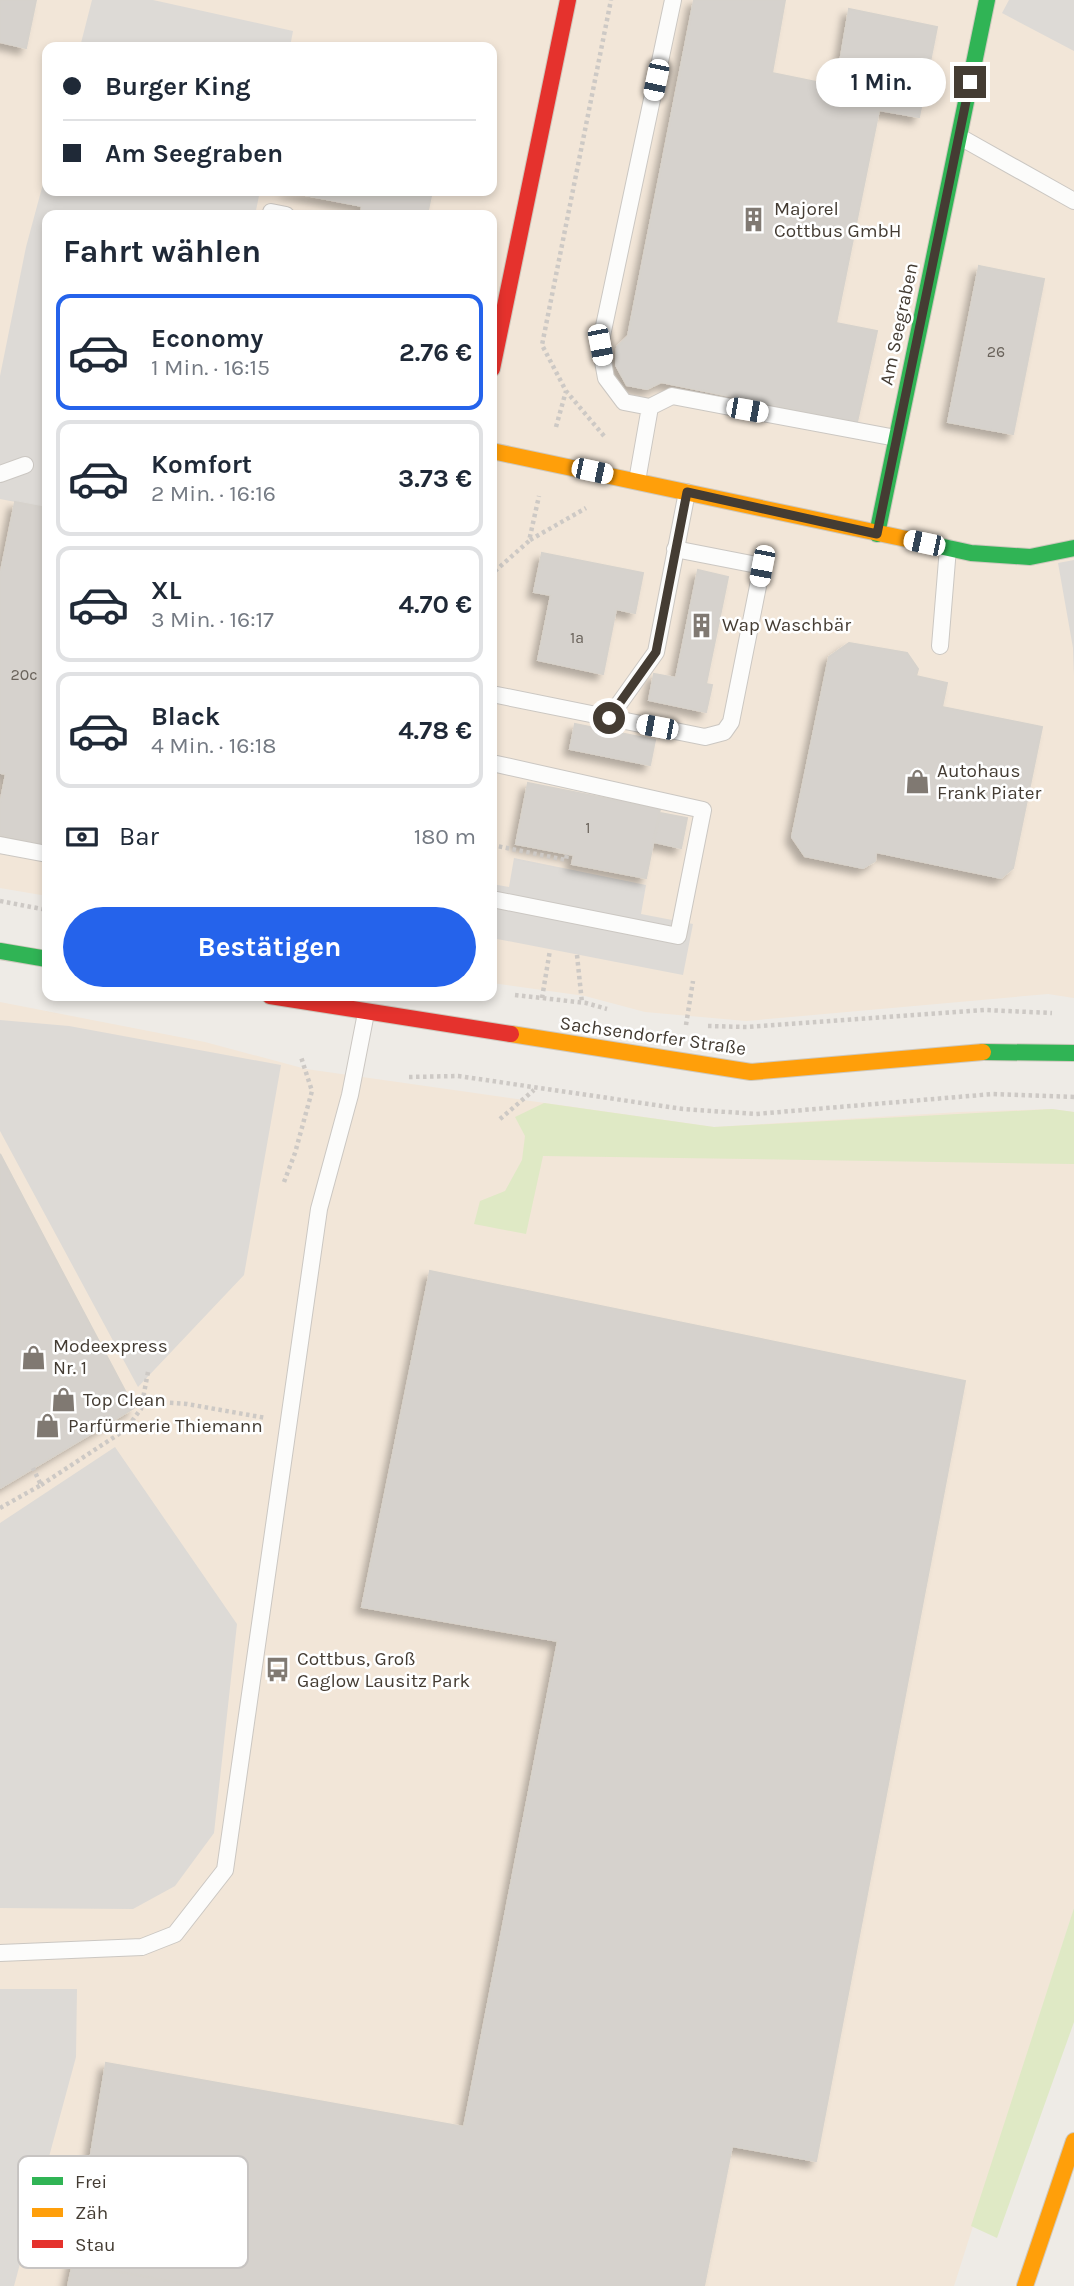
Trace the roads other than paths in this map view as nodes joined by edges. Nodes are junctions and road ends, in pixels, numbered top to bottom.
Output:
1 (568, 0) edge
2 (673, 0) edge
3 (987, 0) edge
4 (959, 137) junction
5 (1074, 201) edge
6 (497, 336) edge
7 (650, 407) junction
8 (897, 438) junction
9 (497, 452) edge
10 (24, 465) dead end
11 (0, 474) edge
12 (637, 481) junction
13 (687, 492) junction
14 (877, 534) junction
15 (948, 548) junction
16 (1074, 548) edge
17 (675, 549) junction
18 (940, 646) dead end
19 (497, 695) edge
20 (609, 718) junction
21 (497, 764) edge
22 (0, 845) edge
23 (42, 852) edge
24 (497, 900) edge
25 (0, 951) edge
26 (42, 958) edge
27 (298, 1001) edge
28 (366, 1013) junction
29 (1074, 1053) edge
30 (0, 1953) edge
31 (1074, 2141) edge
32 (1025, 2286) edge

1 - 6 main road
2 - 7 lane
3 - 4 main road, Am Seegraben
4 - 5 lane
4 - 8 main road, Am Seegraben
7 - 8 lane
7 - 12 lane
8 - 14 main road, Am Seegraben
9 - 12 main road
10 - 11 lane
12 - 13 main road
13 - 14 main road
13 - 17 lane
14 - 15 main road
15 - 16 main road
15 - 18 lane
17 - 20 lane
17 - 20 lane
19 - 20 lane
21 - 24 lane
22 - 23 lane
25 - 26 main road
27 - 28 main road, Sachsendorfer Straße
28 - 29 main road, Sachsendorfer Straße
28 - 30 lane
31 - 32 main road

